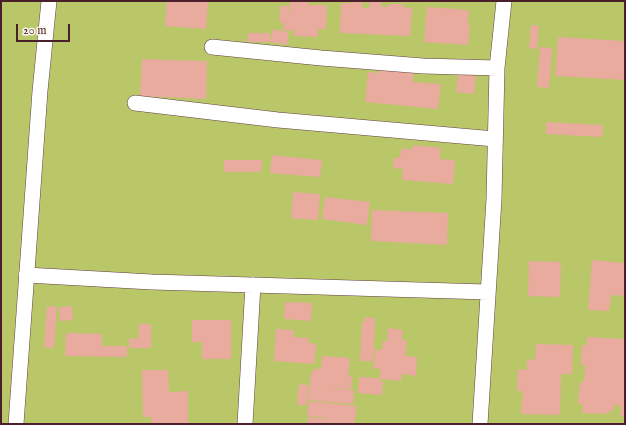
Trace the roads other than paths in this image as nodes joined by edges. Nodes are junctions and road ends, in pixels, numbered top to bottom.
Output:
1 (49, 1) edge
2 (504, 1) edge
3 (212, 47) dead end
4 (497, 68) junction
5 (135, 103) dead end
6 (495, 139) junction
7 (26, 275) junction
8 (253, 285) junction
9 (487, 292) junction
10 (16, 424) edge
11 (245, 424) edge
12 (480, 424) edge

1 - 7 street
2 - 4 street
3 - 4 street
4 - 6 street
5 - 6 street
6 - 9 street
7 - 8 street
7 - 10 street
8 - 9 street
8 - 11 street
9 - 12 street

